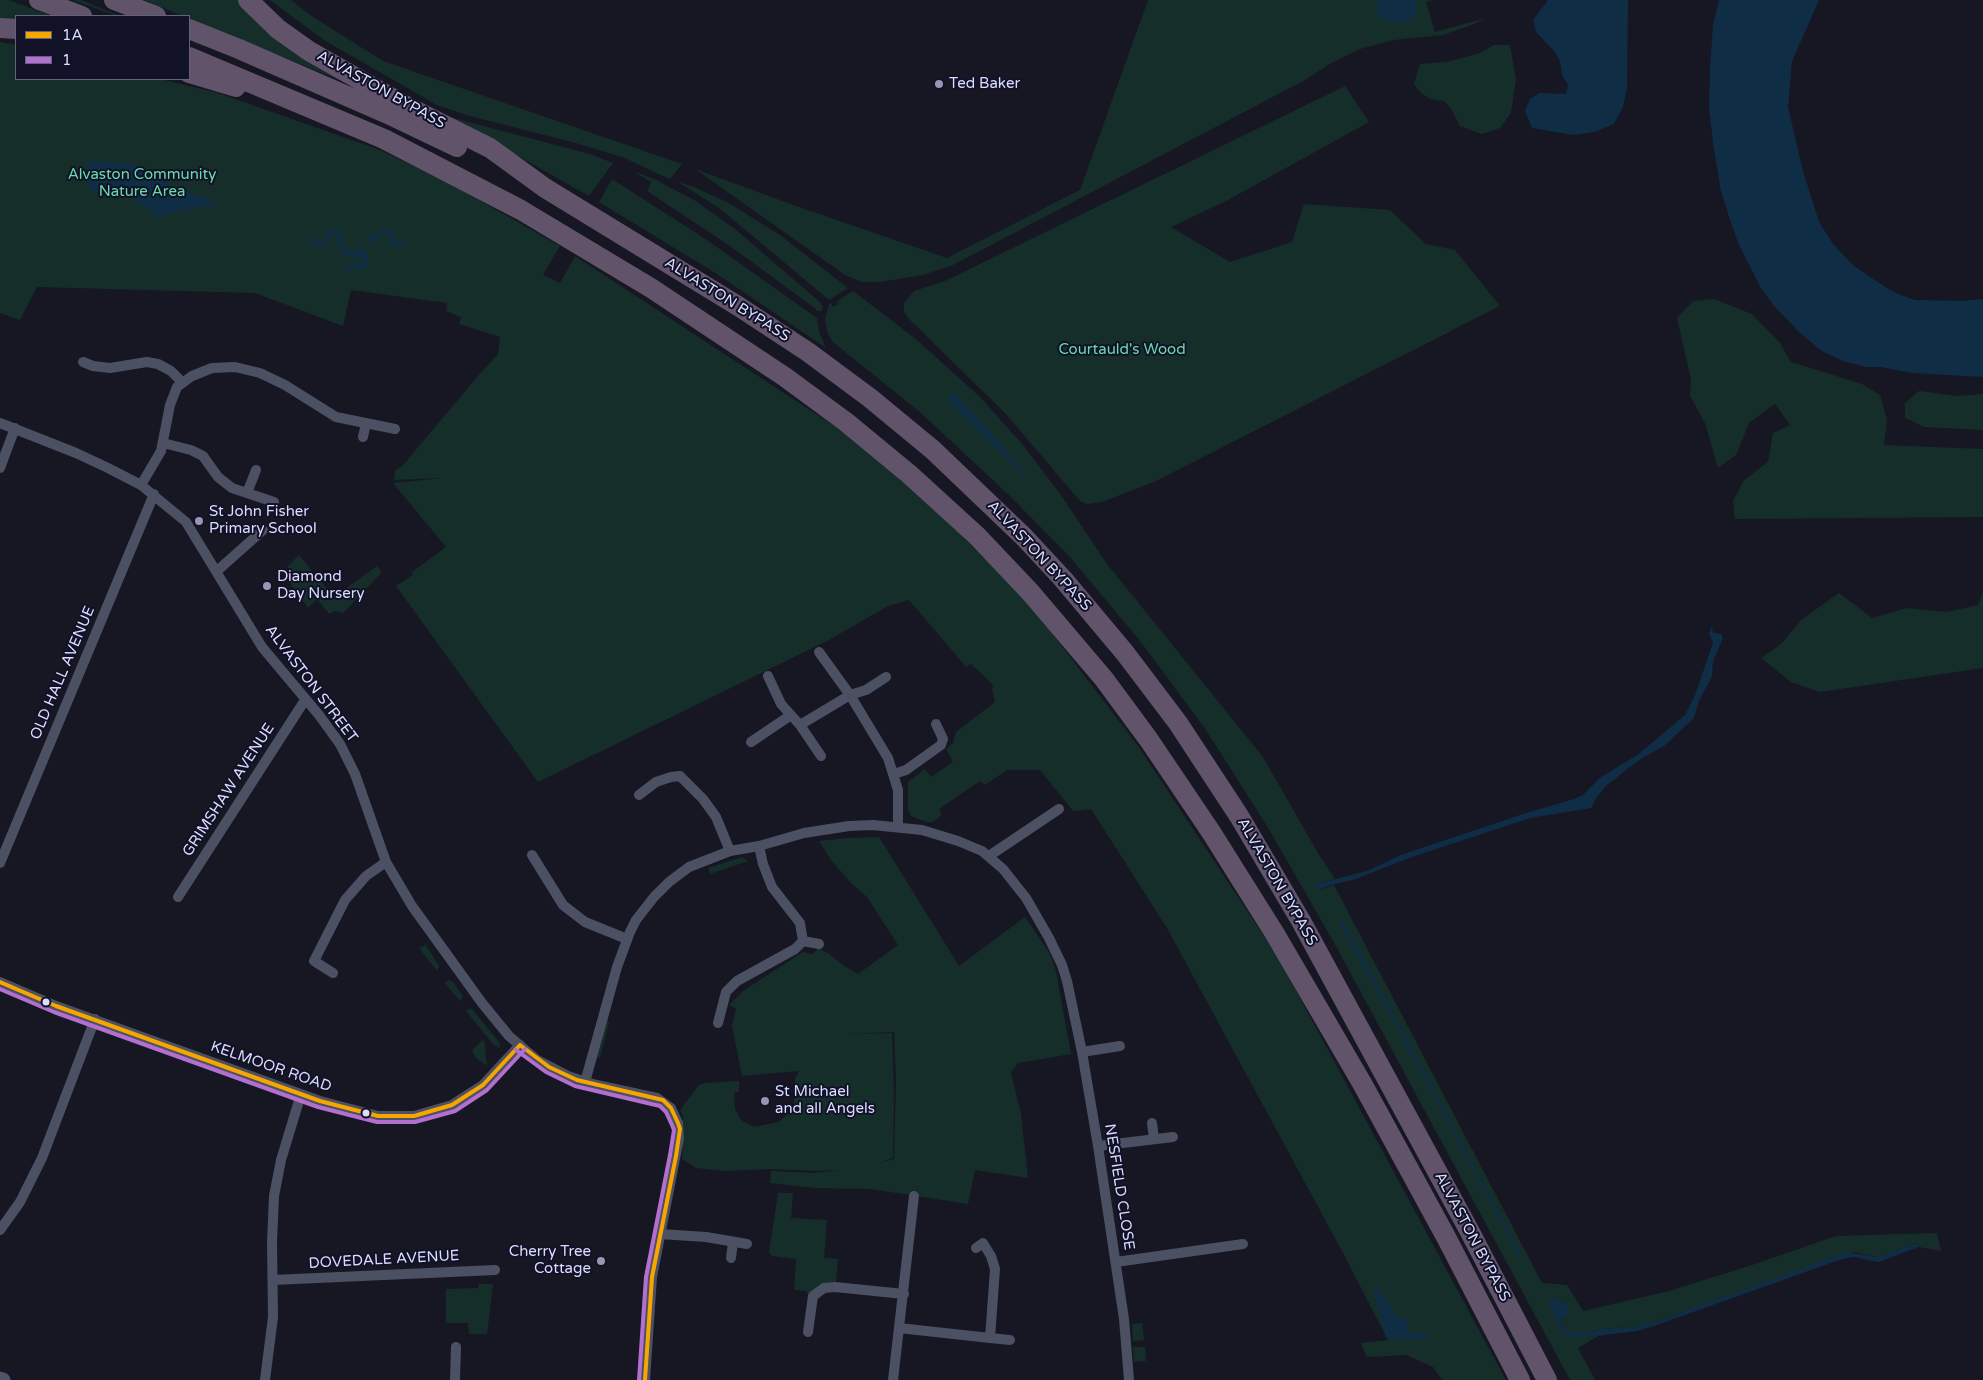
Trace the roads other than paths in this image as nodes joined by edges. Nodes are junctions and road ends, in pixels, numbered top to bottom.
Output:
1 (39, 0) edge
2 (114, 0) edge
3 (248, 0) edge
4 (79, 15) edge
5 (153, 15) edge
6 (0, 28) edge
7 (15, 29) edge
8 (190, 29) edge
9 (190, 57) edge
10 (190, 74) edge
11 (324, 114) junction
12 (545, 188) junction
13 (83, 362) dead end
14 (182, 382) junction
15 (0, 423) edge
16 (366, 423) junction
17 (15, 428) junction
18 (395, 429) dead end
19 (363, 437) dead end
20 (163, 443) junction
21 (0, 468) edge
22 (256, 470) dead end
23 (141, 485) junction
24 (247, 492) junction
25 (154, 494) junction
26 (274, 502) dead end
27 (263, 530) dead end
28 (217, 571) junction
29 (819, 652) dead end
30 (768, 676) dead end
31 (886, 676) dead end
32 (850, 695) junction
33 (305, 700) junction
34 (791, 715) junction
35 (936, 724) dead end
36 (800, 725) junction
37 (751, 742) dead end
38 (821, 756) dead end
39 (894, 774) junction
40 (639, 795) dead end
41 (1059, 809) dead end
42 (898, 827) junction
43 (759, 846) junction
44 (730, 851) junction
45 (532, 855) dead end
46 (988, 856) junction
47 (0, 862) edge
48 (386, 862) junction
49 (178, 897) dead end
50 (627, 939) junction
51 (803, 941) junction
52 (819, 944) dead end
53 (333, 973) dead end
54 (0, 982) edge
55 (95, 1019) junction
56 (718, 1023) dead end
57 (520, 1045) junction
58 (1120, 1046) dead end
59 (1082, 1052) junction
60 (585, 1082) junction
61 (301, 1094) junction
62 (1152, 1124) dead end
63 (1173, 1136) dead end
64 (1154, 1139) junction
65 (1098, 1146) junction
66 (914, 1196) dead end
67 (0, 1230) edge
68 (660, 1234) junction
69 (733, 1242) junction
70 (748, 1244) dead end
71 (1243, 1244) dead end
72 (976, 1248) dead end
73 (731, 1258) dead end
74 (1116, 1262) junction
75 (495, 1270) dead end
76 (274, 1280) junction
77 (904, 1294) junction
78 (899, 1328) junction
79 (808, 1332) dead end
80 (990, 1338) junction
81 (1010, 1340) dead end
82 (456, 1347) dead end
83 (265, 1380) edge
84 (454, 1380) edge
85 (644, 1380) edge
86 (893, 1380) edge
87 (1129, 1380) edge
88 (1520, 1380) edge
89 (1547, 1380) edge

1 - 4 highway
2 - 5 highway
3 - 12 highway, ALVASTON BYPASS
6 - 7 highway
8 - 12 highway
9 - 11 highway
10 - 11 highway
11 - 88 highway, ALVASTON BYPASS
12 - 89 highway, ALVASTON BYPASS
13 - 14 street
14 - 16 street
14 - 20 street
15 - 17 street, ALVASTON STREET
16 - 18 street
16 - 19 street
17 - 21 street
17 - 23 street, ALVASTON STREET
20 - 23 street
20 - 24 street
22 - 24 street
23 - 25 street, ALVASTON STREET
24 - 26 street
25 - 28 street, ALVASTON STREET
25 - 47 street, OLD HALL AVENUE
27 - 28 street
28 - 33 street, ALVASTON STREET
29 - 32 street
30 - 34 street
31 - 32 street
32 - 36 street
32 - 39 street
33 - 48 street, ALVASTON STREET
33 - 49 street, GRIMSHAW AVENUE
34 - 36 street
34 - 37 street
35 - 39 street
36 - 38 street
39 - 42 street
40 - 44 street
41 - 46 street
42 - 43 street, NESFIELD CLOSE
42 - 46 street, NESFIELD CLOSE
43 - 44 street, NESFIELD CLOSE
43 - 51 street
44 - 50 street, NESFIELD CLOSE
45 - 50 street
46 - 59 street, NESFIELD CLOSE
48 - 53 street
48 - 57 street, ALVASTON STREET
50 - 60 street, NESFIELD CLOSE
51 - 52 street
51 - 56 street
54 - 55 street, KELMOOR ROAD
55 - 61 street, KELMOOR ROAD
55 - 67 street
57 - 60 street, ALVASTON STREET
57 - 61 street, KELMOOR ROAD
58 - 59 street
59 - 65 street, NESFIELD CLOSE
60 - 68 street, ALVASTON STREET
61 - 76 street
62 - 64 street
63 - 64 street
64 - 65 street
65 - 74 street, NESFIELD CLOSE
66 - 77 street
68 - 69 street
68 - 85 street
69 - 70 street
69 - 73 street
71 - 74 street
72 - 80 street
74 - 87 street, NESFIELD CLOSE
75 - 76 street, DOVEDALE AVENUE
76 - 83 street
77 - 78 street
77 - 79 street
78 - 80 street
78 - 86 street
80 - 81 street
82 - 84 street

